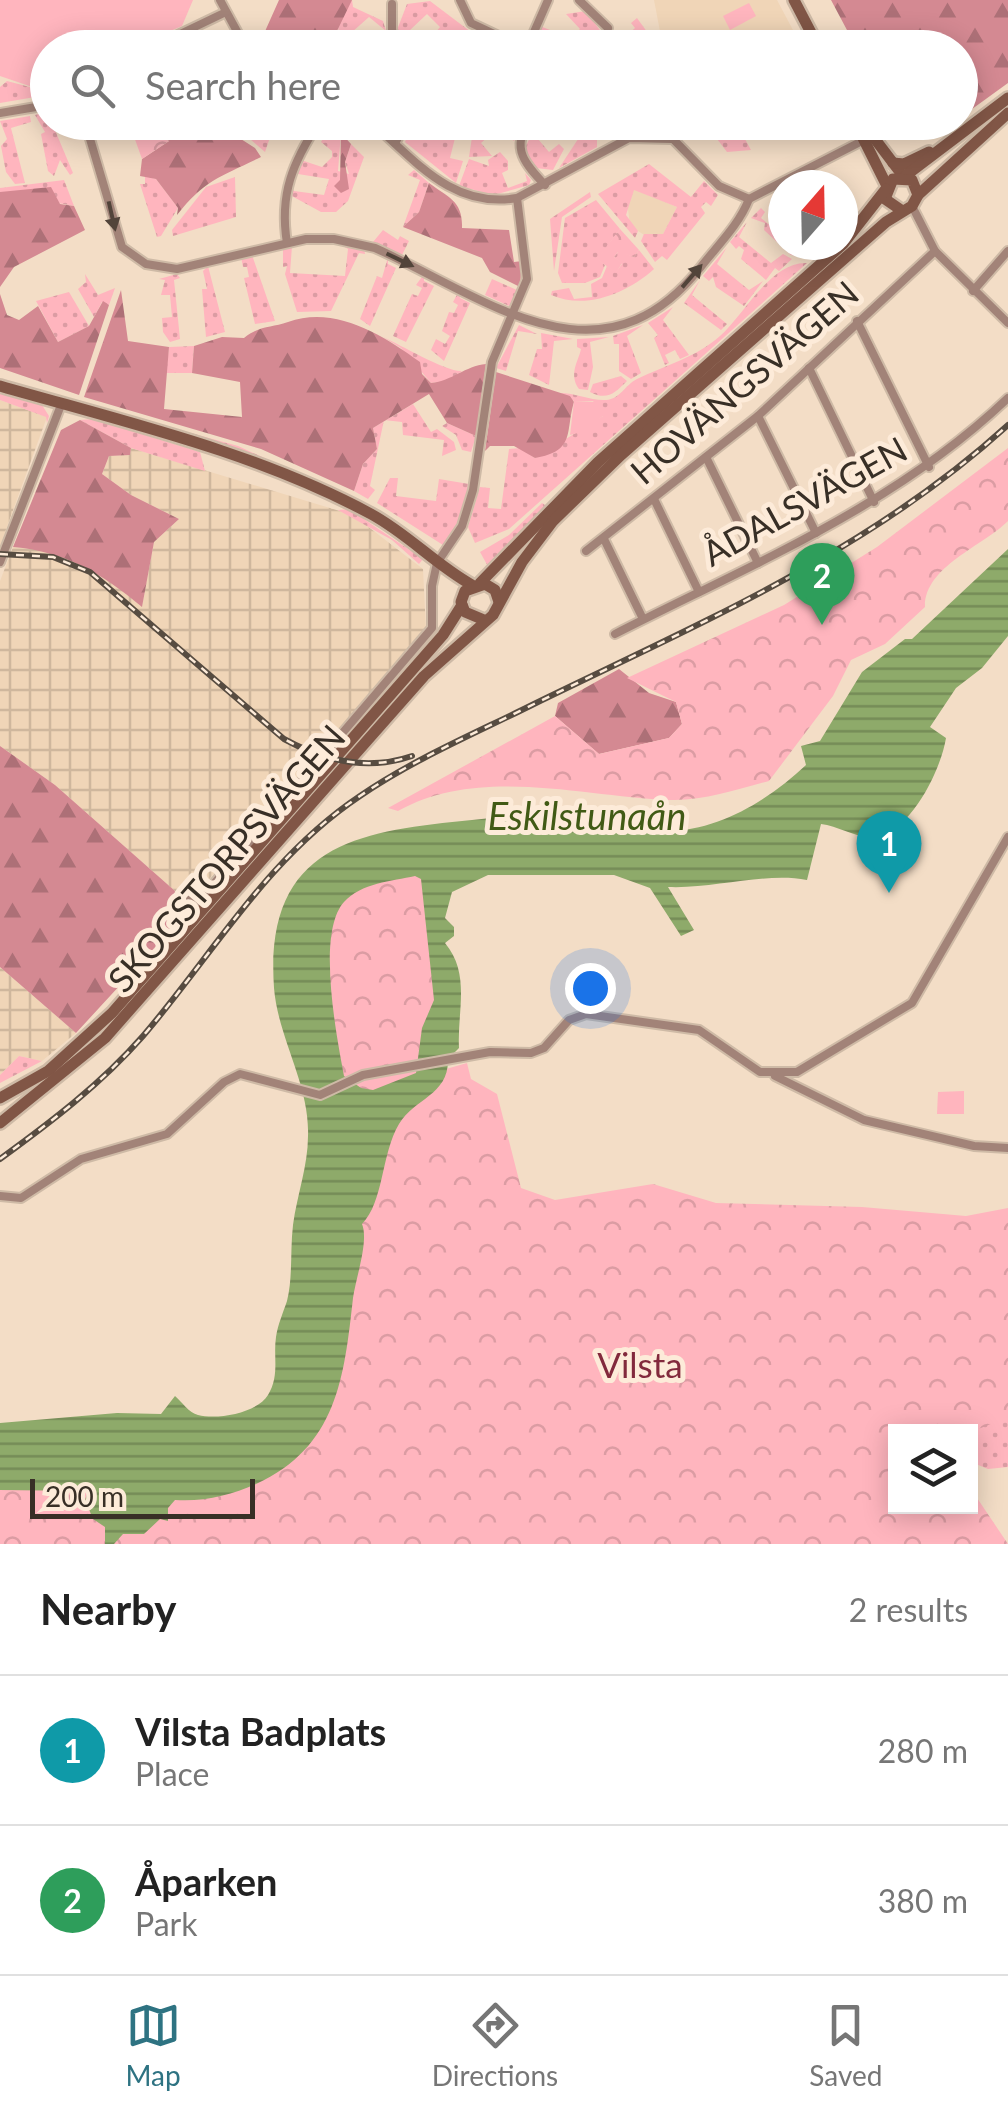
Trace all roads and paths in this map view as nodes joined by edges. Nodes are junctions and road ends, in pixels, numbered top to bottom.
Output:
1 (220, 0) edge
2 (460, 0) edge
3 (548, 0) edge
4 (579, 0) edge
5 (794, 0) edge
6 (392, 4) dead end
7 (226, 12) junction
8 (608, 28) dead end
9 (188, 30) edge
10 (236, 30) edge
11 (392, 30) edge
12 (486, 30) edge
13 (534, 30) edge
14 (810, 30) edge
15 (1008, 98) edge
16 (30, 108) edge
17 (0, 113) edge
18 (1008, 113) edge
19 (978, 122) edge
20 (90, 140) edge
21 (309, 140) edge
22 (391, 140) edge
23 (397, 140) edge
24 (522, 140) edge
25 (625, 140) edge
26 (673, 140) edge
27 (865, 140) edge
28 (867, 140) edge
29 (868, 140) edge
30 (956, 140) edge
31 (395, 143) junction
32 (952, 143) junction
33 (893, 163) junction
34 (904, 176) junction
35 (545, 185) junction
36 (886, 187) junction
37 (516, 198) junction
38 (749, 199) junction
39 (909, 205) junction
40 (858, 224) edge
41 (287, 242) junction
42 (935, 251) junction
43 (1008, 251) edge
44 (825, 260) edge
45 (973, 291) junction
46 (514, 315) junction
47 (857, 322) junction
48 (1008, 323) edge
49 (809, 368) junction
50 (0, 386) edge
51 (1008, 398) edge
52 (62, 405) junction
53 (758, 416) junction
54 (706, 457) junction
55 (929, 467) junction
56 (654, 500) junction
57 (874, 502) junction
58 (816, 534) junction
59 (604, 539) junction
60 (586, 551) dead end
61 (0, 562) edge
62 (758, 563) junction
63 (442, 567) junction
64 (476, 584) junction
65 (700, 592) junction
66 (462, 601) junction
67 (499, 602) junction
68 (644, 619) junction
69 (484, 620) junction
70 (615, 634) dead end
71 (1008, 837) edge
72 (200, 898) dead end
73 (775, 1076) junction
74 (0, 1098) edge
75 (0, 1122) edge
76 (1008, 1148) edge
77 (0, 1196) edge

1 - 7 street
2 - 12 street
3 - 13 street
4 - 8 street
5 - 14 main road
6 - 11 street
7 - 9 street
7 - 10 street
15 - 19 main road
16 - 17 street
18 - 39 main road
20 -> 41 street
21 - 41 street
22 - 31 street
23 - 31 street
24 - 35 street
25 - 35 street
26 - 38 street
27 - 38 street
28 - 36 main road
29 - 33 main road
30 - 32 main road
31 - 37 street
32 - 33 main road
32 - 34 main road
33 - 34 main road
34 - 36 main road
34 - 39 main road
35 - 37 street
36 - 39 main road
36 - 40 main road
37 - 46 street
46 -> 38 street
39 - 42 street
39 - 67 main road
41 -> 46 street
42 - 45 street
42 - 47 street, HOVÄNGSVÄGEN
43 - 45 street
44 - 64 main road
45 - 48 street
46 - 63 street
47 - 49 street, HOVÄNGSVÄGEN
47 - 55 street
49 - 53 street, HOVÄNGSVÄGEN
49 - 57 street
50 - 52 main road
51 - 55 street, ÅDALSVÄGEN
52 - 61 street
52 - 63 main road
53 - 54 street, HOVÄNGSVÄGEN
53 - 58 street
54 - 56 street, HOVÄNGSVÄGEN
54 - 62 street
55 - 57 street, ÅDALSVÄGEN
56 - 59 street, HOVÄNGSVÄGEN
56 - 65 street
57 - 58 street, ÅDALSVÄGEN
58 - 62 street, ÅDALSVÄGEN
59 - 60 street, HOVÄNGSVÄGEN
59 - 68 street
62 - 65 street, ÅDALSVÄGEN
63 - 64 main road
63 - 66 main road
63 - 72 street
64 - 66 main road
64 - 67 main road
65 - 68 street, ÅDALSVÄGEN
66 - 69 main road
66 - 74 main road, SKOGSTORPSVÄGEN
67 - 69 main road
68 - 70 street, ÅDALSVÄGEN
69 - 75 main road, SKOGSTORPSVÄGEN
71 - 73 street
73 - 76 street
73 - 77 street

